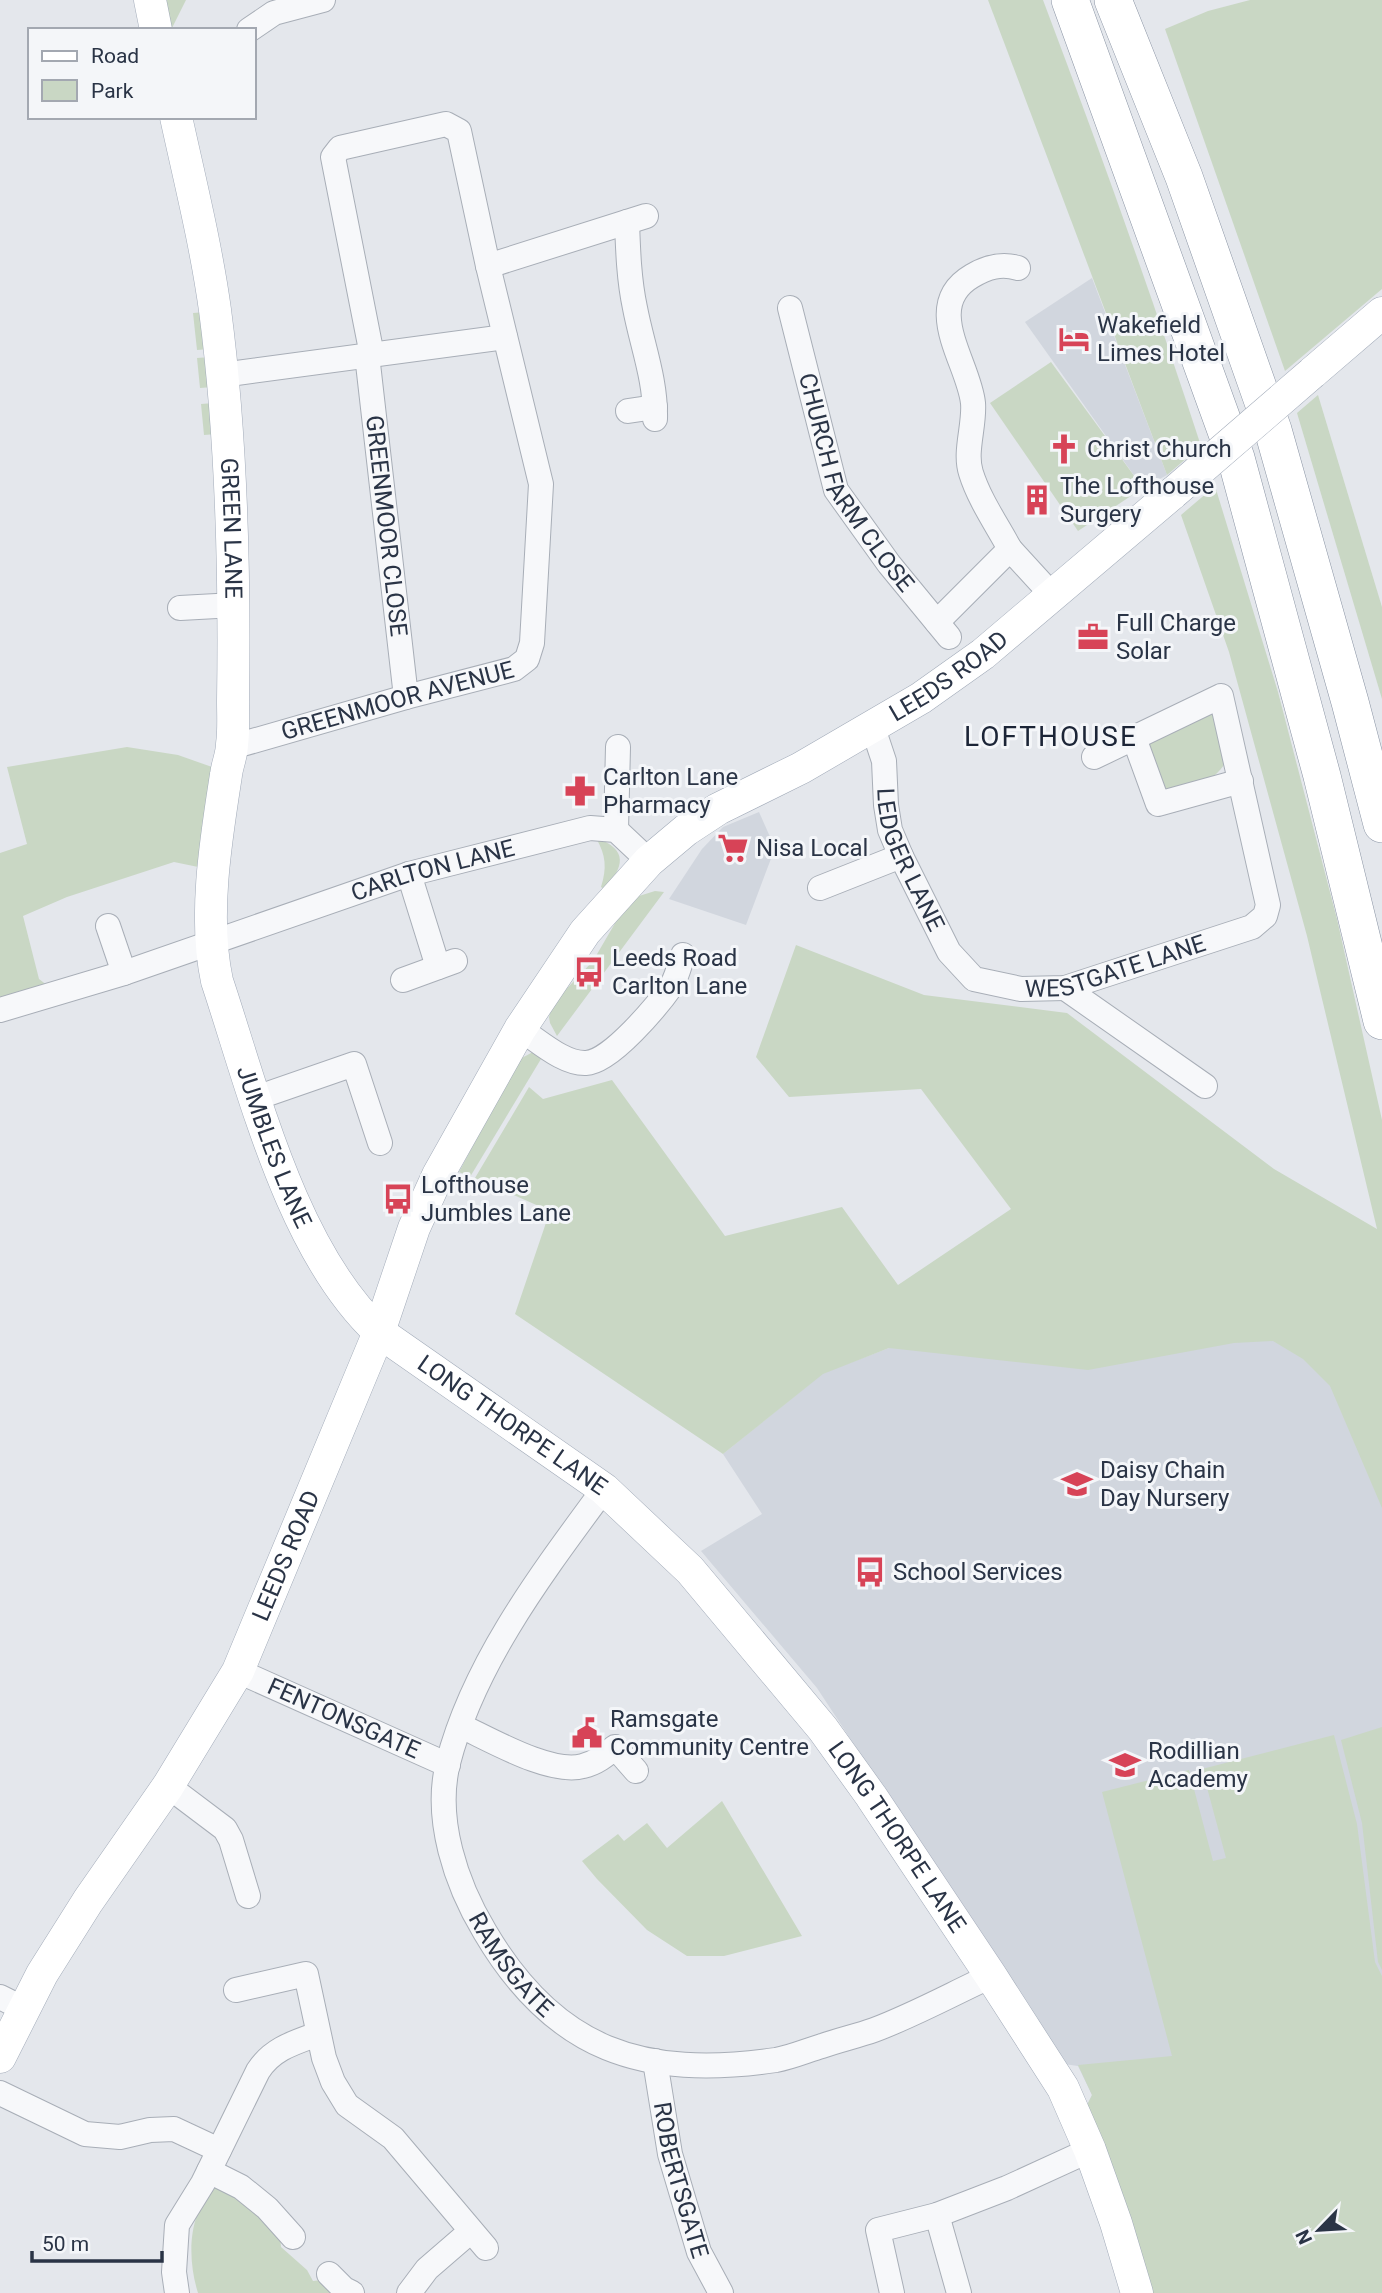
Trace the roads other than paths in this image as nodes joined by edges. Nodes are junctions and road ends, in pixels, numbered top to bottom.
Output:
1 (150, 0) edge
2 (323, 0) edge
3 (1070, 0) edge
4 (1113, 0) edge
5 (156, 28) edge
6 (252, 28) edge
7 (176, 119) edge
8 (333, 157) joint
9 (488, 266) junction
10 (1018, 268) dead end
11 (1382, 313) edge
12 (800, 323) dead end
13 (505, 337) junction
14 (369, 355) junction
15 (222, 374) junction
16 (628, 411) dead end
17 (1010, 550) junction
18 (1053, 596) junction
19 (235, 605) junction
20 (180, 608) dead end
21 (406, 697) junction
22 (873, 728) junction
23 (1134, 738) junction
24 (232, 747) junction
25 (618, 747) dead end
26 (1094, 757) dead end
27 (1241, 780) junction
28 (1382, 824) edge
29 (616, 830) junction
30 (901, 856) junction
31 (649, 861) junction
32 (409, 874) junction
33 (820, 888) dead end
34 (108, 926) dead end
35 (211, 944) junction
36 (683, 955) dead end
37 (124, 973) junction
38 (974, 979) joint
39 (403, 980) dead end
40 (1065, 988) junction
41 (0, 1010) edge
42 (1382, 1021) edge
43 (520, 1028) junction
44 (1205, 1086) dead end
45 (256, 1098) junction
46 (380, 1143) dead end
47 (379, 1332) junction
48 (604, 1489) junction
49 (238, 1671) junction
50 (461, 1726) junction
51 (448, 1765) junction
52 (636, 1771) dead end
53 (168, 1786) junction
54 (248, 1896) dead end
55 (991, 1976) junction
56 (236, 1990) dead end
57 (12, 2003) edge
58 (318, 2034) junction
59 (0, 2057) edge
60 (655, 2062) junction
61 (0, 2093) edge
62 (1090, 2150) junction
63 (214, 2161) junction
64 (937, 2215) junction
65 (293, 2237) dead end
66 (329, 2274) dead end
67 (177, 2293) edge
68 (352, 2293) edge
69 (409, 2293) edge
70 (721, 2293) edge
71 (892, 2293) edge
72 (959, 2293) edge
73 (1137, 2293) edge

1 - 5 main road
2 - 6 street
3 - 42 highway
4 - 28 highway
7 - 15 main road, GREEN LANE
8 - 9 street, GREENMOOR AVENUE
8 - 14 street, GREENMOOR CLOSE
9 - 13 street, GREENMOOR AVENUE
9 - 16 street
10 - 17 street
11 - 18 main road, LEEDS ROAD, bridge
12 - 17 street, CHURCH FARM CLOSE
13 - 14 street
13 - 21 street, GREENMOOR AVENUE
14 - 15 street
14 - 21 street, GREENMOOR CLOSE
15 - 19 main road, GREEN LANE
17 - 18 street
18 - 22 main road, LEEDS ROAD
19 - 20 street
19 - 24 main road, GREEN LANE
21 - 24 street, GREENMOOR AVENUE
22 - 30 street, LEDGER LANE
22 - 31 main road, LEEDS ROAD
23 - 26 street
23 - 27 street
23 - 27 street
24 - 35 main road, GREEN LANE
25 - 29 street
27 - 40 street, WESTGATE LANE
29 - 31 street
29 - 32 street, CARLTON LANE
30 - 33 street
30 - 38 street, LEDGER LANE
31 - 43 main road, LEEDS ROAD
32 - 35 street, CARLTON LANE
32 - 39 street
34 - 37 street
35 - 37 street, CARLTON LANE
35 - 45 main road, JUMBLES LANE
36 - 43 street
37 - 41 street, CARLTON LANE
38 - 40 street, WESTGATE LANE
40 - 44 street
43 - 47 main road, LEEDS ROAD
45 - 46 street
45 - 47 main road, JUMBLES LANE
47 - 48 main road, LONG THORPE LANE
47 - 49 main road, LEEDS ROAD
48 - 50 street, RAMSGATE
48 - 55 main road, LONG THORPE LANE
49 - 51 street, FENTONSGATE
49 - 53 main road, LEEDS ROAD
50 - 51 street, RAMSGATE
50 - 52 street
51 - 60 street, RAMSGATE
53 - 54 street
53 - 57 main road, LEEDS ROAD
55 - 60 street, RAMSGATE
55 - 62 main road, LONG THORPE LANE
56 - 58 street
57 - 59 main road, LEEDS ROAD
58 - 63 street
58 - 69 street
60 - 70 street, ROBERTSGATE
61 - 63 street
62 - 64 street
62 - 73 main road, LONG THORPE LANE
63 - 65 street
63 - 67 street
64 - 71 street
64 - 72 street
66 - 68 street

